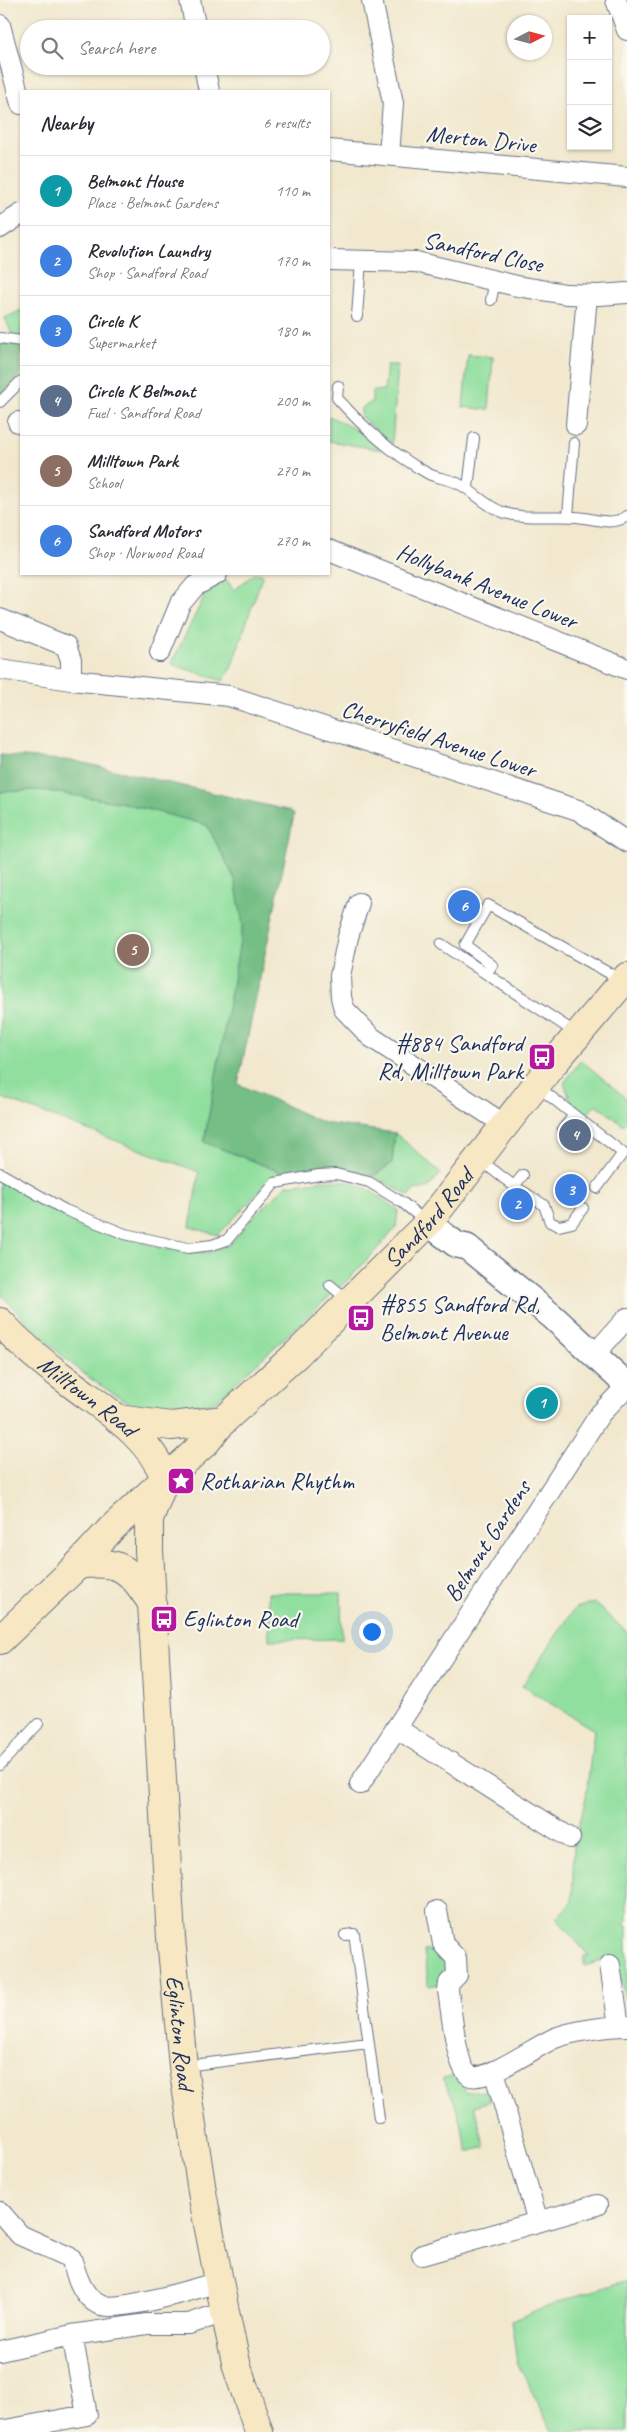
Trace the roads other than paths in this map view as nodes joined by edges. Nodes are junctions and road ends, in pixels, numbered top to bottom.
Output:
1 (190, 0) edge
2 (372, 0) edge
3 (616, 0) edge
4 (194, 20) edge
5 (0, 24) edge
6 (627, 30) edge
7 (206, 75) edge
8 (209, 90) edge
9 (20, 100) edge
10 (330, 150) edge
11 (389, 155) junction
12 (627, 177) edge
13 (20, 215) edge
14 (0, 228) edge
15 (330, 260) edge
16 (361, 261) junction
17 (627, 293) edge
18 (587, 295) junction
19 (358, 316) dead end
20 (0, 338) edge
21 (20, 341) edge
22 (20, 382) edge
23 (338, 386) dead end
24 (0, 402) edge
25 (575, 434) joint
26 (474, 438) dead end
27 (468, 488) junction
28 (568, 516) junction
29 (627, 516) edge
30 (330, 550) edge
31 (215, 575) edge
32 (0, 619) edge
33 (160, 652) dead end
34 (0, 669) edge
35 (627, 669) edge
36 (71, 680) junction
37 (627, 842) edge
38 (359, 903) dead end
39 (442, 944) dead end
40 (487, 973) junction
41 (625, 979) edge
42 (578, 1034) junction
43 (536, 1085) junction
44 (574, 1115) junction
45 (505, 1125) junction
46 (563, 1129) dead end
47 (478, 1159) junction
48 (0, 1173) edge
49 (523, 1175) dead end
50 (514, 1186) junction
51 (597, 1188) dead end
52 (583, 1208) dead end
53 (428, 1223) junction
54 (627, 1318) edge
55 (0, 1322) edge
56 (594, 1355) junction
57 (627, 1386) edge
58 (118, 1419) junction
59 (224, 1420) junction
60 (165, 1478) junction
61 (78, 1564) junction
62 (152, 1603) junction
63 (0, 1640) edge
64 (38, 1724) dead end
65 (396, 1728) junction
66 (0, 1765) edge
67 (360, 1784) dead end
68 (570, 1838) dead end
69 (437, 1911) dead end
70 (345, 1935) dead end
71 (610, 1965) dead end
72 (623, 2026) edge
73 (368, 2043) junction
74 (183, 2066) junction
75 (494, 2071) junction
76 (379, 2118) dead end
77 (597, 2205) dead end
78 (0, 2212) edge
79 (538, 2222) junction
80 (422, 2255) dead end
81 (219, 2282) junction
82 (225, 2312) junction
83 (72, 2336) junction
84 (0, 2351) edge
85 (0, 2431) edge
86 (259, 2432) edge

1 - 4 street
2 - 11 street, Merton Drive
3 - 6 street
5 - 9 street
7 - 8 street
10 - 11 street, Merton Drive
11 - 12 street, Merton Drive
13 - 14 street
15 - 16 street, Sandford Close
16 - 18 street, Sandford Close
16 - 19 lane
17 - 18 street, Sandford Close
18 - 25 street
20 - 21 lane
22 - 24 lane
23 - 27 lane
25 - 28 lane
26 - 27 lane
27 - 28 lane
28 - 29 lane
30 - 35 street, Hollybank Avenue Lower
31 - 33 street
32 - 36 street
34 - 36 street, Cherryfield Avenue Lower
36 - 37 street, Cherryfield Avenue Lower
38 - 45 street
39 - 40 lane
40 - 41 lane
40 - 42 lane
41 - 42 main road, Sandford Road
42 - 43 main road, Sandford Road
43 - 44 lane
43 - 45 main road, Sandford Road
44 - 46 lane
44 - 51 lane
45 - 47 main road, Sandford Road
47 - 50 lane
47 - 53 main road, Sandford Road
48 - 53 lane
49 - 50 lane
50 - 52 lane
53 - 56 street
53 - 59 main road, Sandford Road
54 - 56 street
55 - 58 main road, Milltown Road
56 - 57 street
57 - 65 street, Belmont Gardens
58 - 59 main road
58 - 60 main road, Milltown Road
59 - 60 main road, Sandford Road
60 - 61 main road, Sandford Road
60 - 62 main road, Eglinton Road
61 - 62 main road
61 - 63 main road, Sandford Road
62 - 74 main road, Eglinton Road
64 - 66 lane
65 - 67 street, Belmont Gardens
65 - 68 street
69 - 75 street
70 - 73 lane
71 - 72 street
72 - 75 street
73 - 74 lane
73 - 76 lane
74 - 81 main road, Eglinton Road
75 - 79 street
77 - 79 street
78 - 81 street
79 - 80 street
81 - 82 main road, Eglinton Road
82 - 83 street
82 - 86 main road, Eglinton Road
83 - 84 street
83 - 85 street

